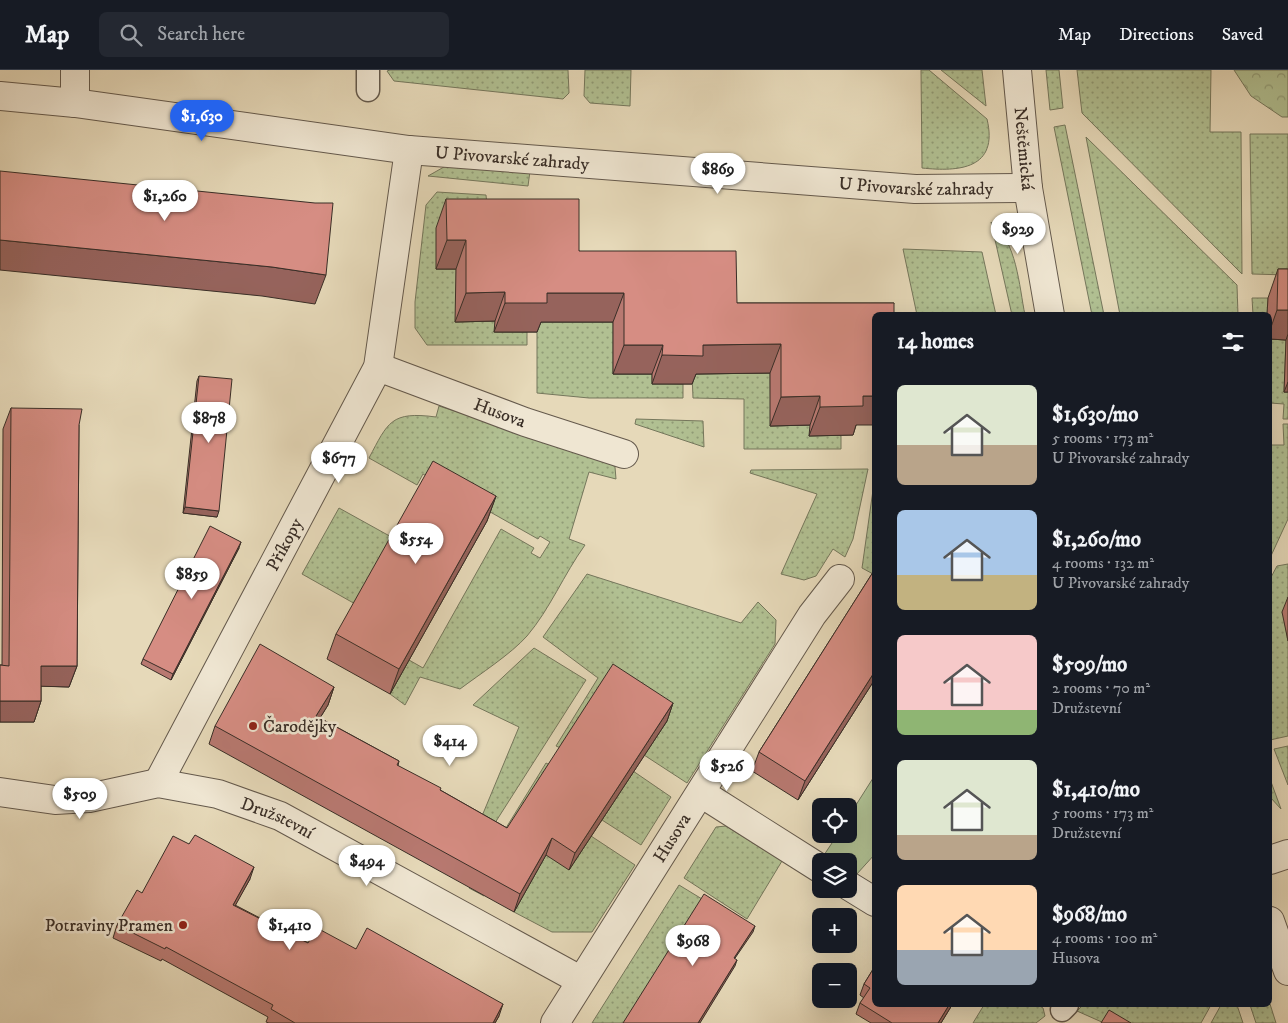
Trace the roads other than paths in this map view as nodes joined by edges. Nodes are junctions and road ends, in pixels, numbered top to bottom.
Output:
1 (75, 70) edge
2 (1017, 70) edge
3 (0, 96) edge
4 (75, 104) junction
5 (410, 150) junction
6 (1028, 188) junction
7 (1049, 312) edge
8 (378, 367) junction
9 (624, 454) dead end
10 (840, 579) dead end
11 (158, 783) junction
12 (0, 792) edge
13 (701, 793) junction
14 (1288, 854) edge
15 (1272, 859) edge
16 (812, 862) edge
17 (857, 891) edge
18 (872, 900) edge
19 (1272, 926) edge
20 (1288, 971) edge
21 (580, 980) junction
22 (555, 1023) edge

1 - 4 street
2 - 6 street, Neštěmická
3 - 4 street, U Pivovarské zahrady
4 - 5 street, U Pivovarské zahrady
5 - 6 street, U Pivovarské zahrady
5 - 8 street, Příkopy
6 - 7 street, Neštěmická
8 - 9 street, Husova
8 - 11 street, Příkopy
10 - 13 street, Husova
11 - 12 street, Družstevní
11 - 21 street, Družstevní
13 - 16 street
13 - 21 street, Husova
14 - 15 street
17 - 18 street
19 - 20 street
21 - 22 street, Husova

